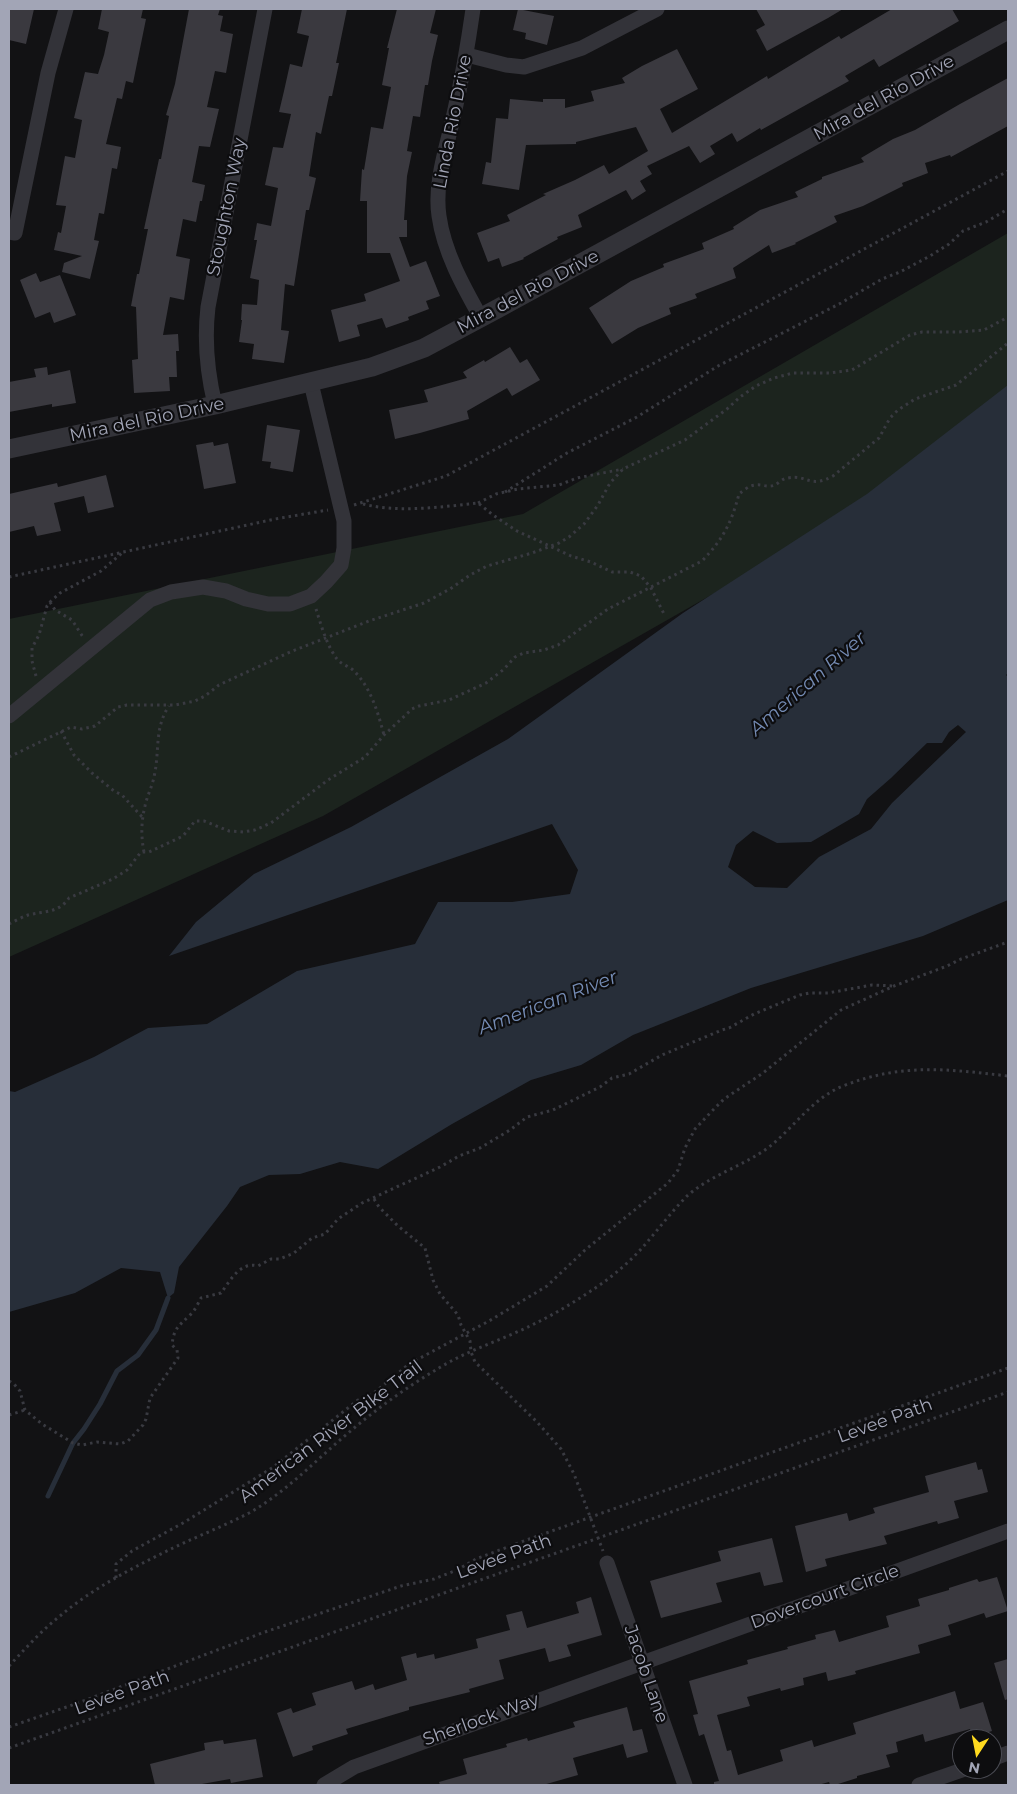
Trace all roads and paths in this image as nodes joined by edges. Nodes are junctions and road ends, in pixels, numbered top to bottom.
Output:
1 (66, 9) edge
2 (265, 9) edge
3 (473, 9) edge
4 (657, 9) edge
5 (1008, 30) edge
6 (467, 56) junction
7 (1008, 171) edge
8 (1008, 209) edge
9 (9, 232) edge
10 (1008, 317) edge
11 (481, 318) junction
12 (1008, 343) edge
13 (311, 383) junction
14 (215, 405) junction
15 (9, 450) edge
16 (623, 469) junction
17 (505, 492) junction
18 (478, 503) junction
19 (361, 504) junction
20 (340, 508) junction
21 (551, 546) junction
22 (122, 552) junction
23 (9, 578) edge
24 (651, 588) junction
25 (311, 596) junction
26 (50, 602) junction
27 (665, 616) dead end
28 (327, 638) junction
29 (90, 650) junction
30 (44, 687) junction
31 (170, 705) junction
32 (9, 716) edge
33 (61, 731) junction
34 (384, 736) junction
35 (9, 757) edge
36 (143, 818) junction
37 (144, 852) junction
38 (9, 924) edge
39 (1008, 942) edge
40 (894, 986) junction
41 (1008, 1076) edge
42 (374, 1199) junction
43 (466, 1333) junction
44 (471, 1352) junction
45 (1008, 1368) edge
46 (9, 1381) edge
47 (1008, 1392) edge
48 (25, 1410) junction
49 (9, 1415) edge
50 (590, 1518) junction
51 (1008, 1531) edge
52 (598, 1538) junction
53 (607, 1563) joint
54 (116, 1578) junction
55 (642, 1662) junction
56 (9, 1666) edge
57 (9, 1727) edge
58 (9, 1748) edge
59 (952, 1774) edge
60 (324, 1785) edge
61 (685, 1785) edge
62 (919, 1785) edge

1 - 9 street
2 - 14 street, Stoughton Way
3 - 6 street, Linda Rio Drive
4 - 6 street
5 - 11 street, Mira del Rio Drive
6 - 11 street, Linda Rio Drive
7 - 19 path
8 - 17 path
10 - 16 path
11 - 13 street, Mira del Rio Drive
12 - 24 path
13 - 14 street, Mira del Rio Drive
13 - 20 street
14 - 15 street, Mira del Rio Drive
16 - 17 path
16 - 21 path
17 - 18 path
18 - 19 path
18 - 21 path
19 - 20 path
20 - 22 path
20 - 25 street
21 - 24 path
21 - 28 path
22 - 23 path
22 - 26 path
24 - 27 path
24 - 34 path
25 - 28 path
25 - 29 street
26 - 29 path
26 - 30 path
28 - 31 path
28 - 34 path
29 - 30 street
30 - 32 street
31 - 33 path
31 - 36 path
33 - 35 path
33 - 36 path
34 - 37 path
36 - 37 path
37 - 38 path
39 - 40 path
40 - 42 path
40 - 43 path
41 - 44 path, American River Bike Trail
42 - 43 path
42 - 48 path
43 - 44 path
43 - 54 path
44 - 50 path
44 - 54 path, American River Bike Trail
45 - 50 path
46 - 48 path
47 - 52 path, Levee Path
48 - 49 path
50 - 52 path
50 - 57 path
51 - 55 street, Dovercourt Circle
52 - 53 path
52 - 58 path, Levee Path
53 - 55 street, Jacob Lane
54 - 56 path, American River Bike Trail
55 - 60 street, Sherlock Way
55 - 61 street, Jacob Lane
59 - 62 street

